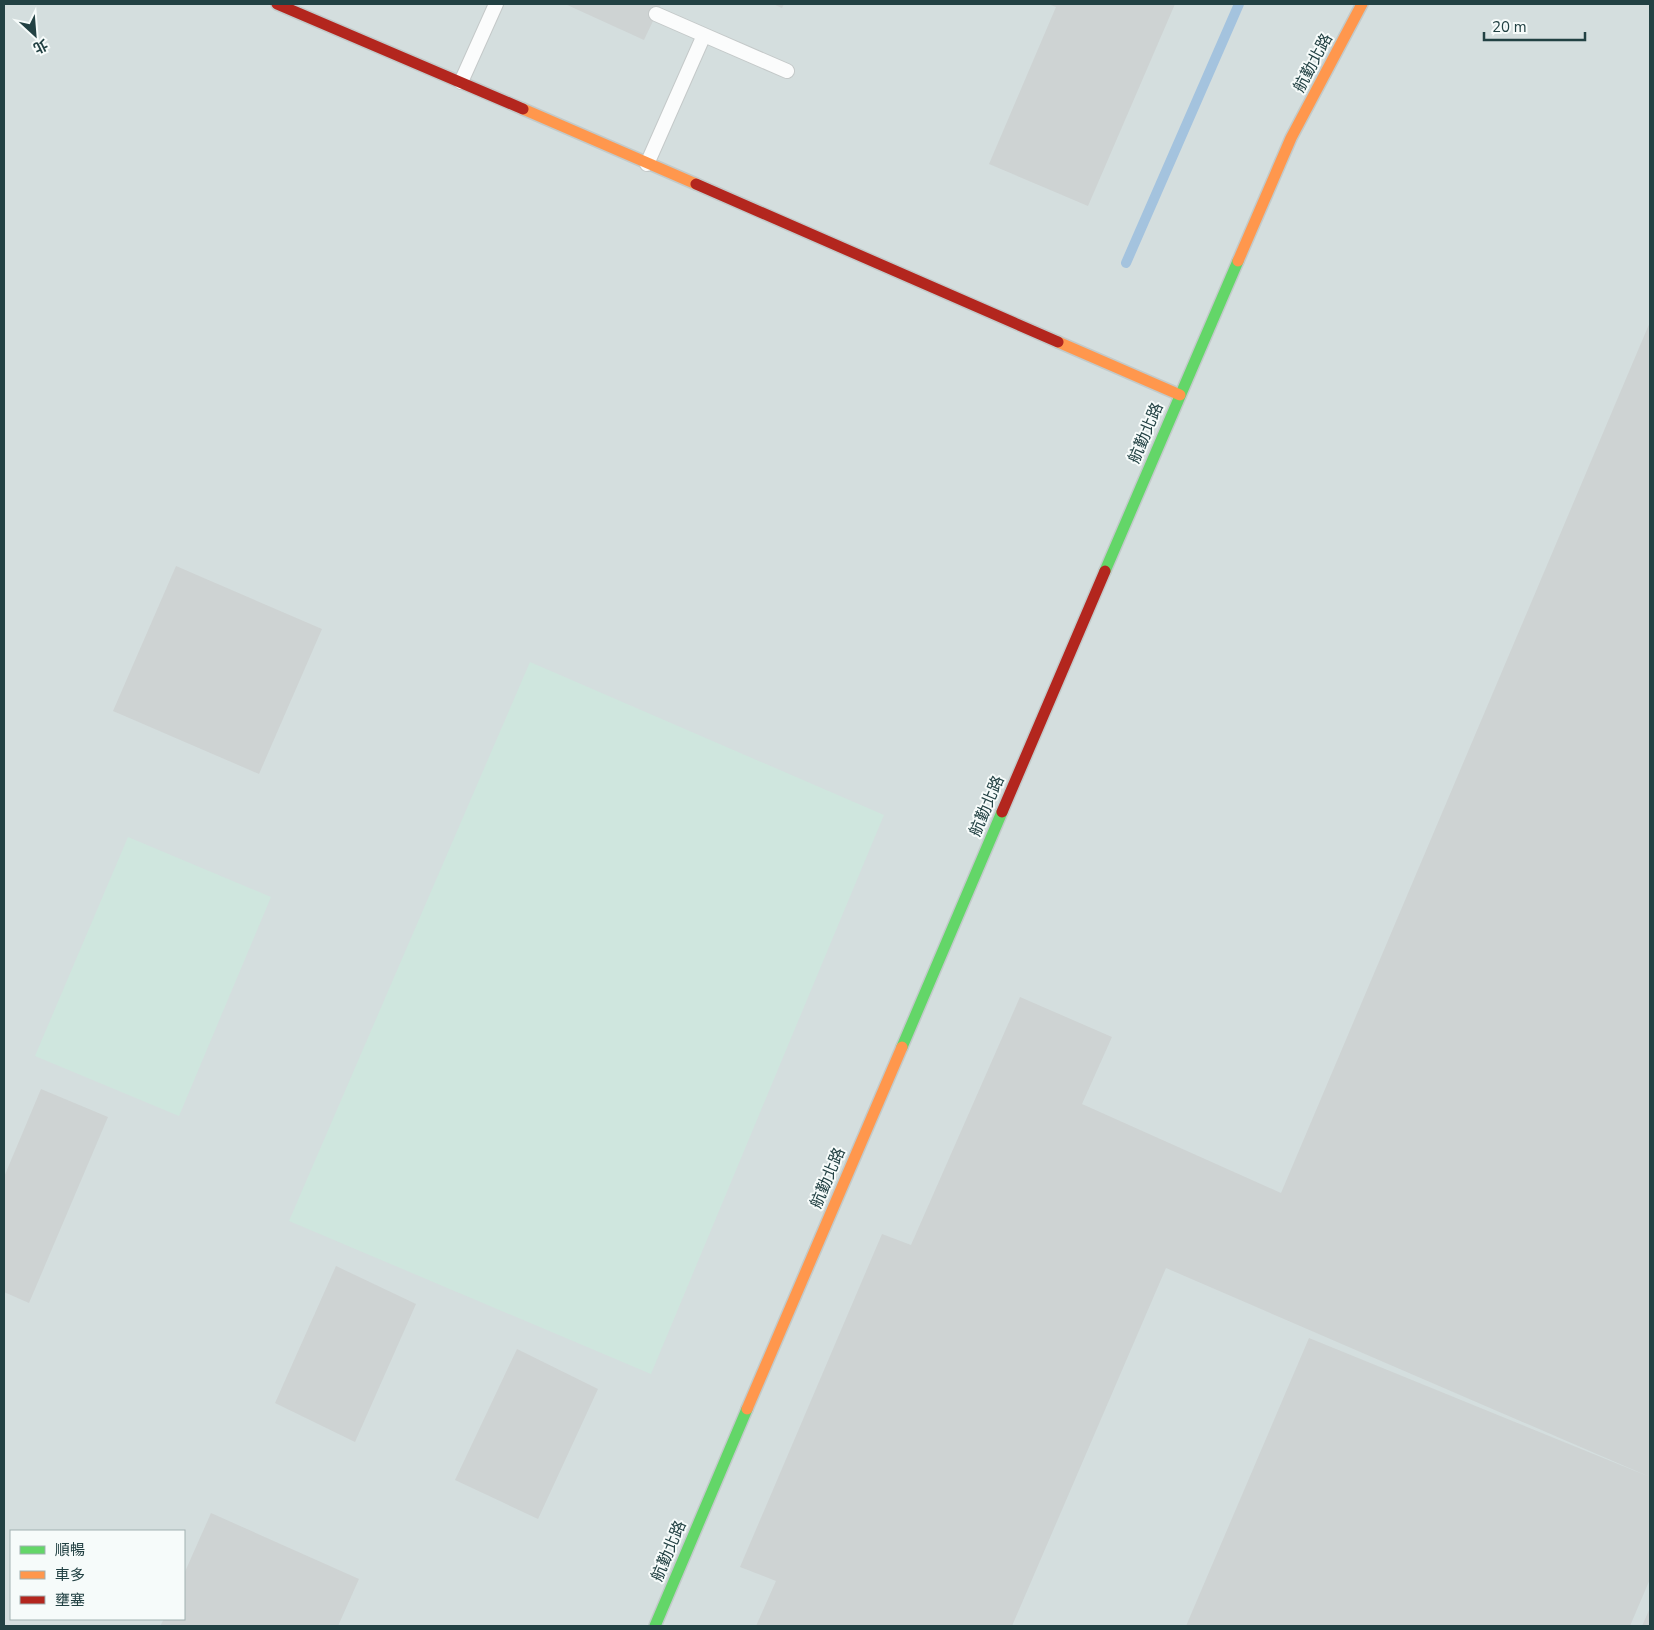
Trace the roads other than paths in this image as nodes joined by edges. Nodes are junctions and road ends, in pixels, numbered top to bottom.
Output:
1 (277, 4) edge
2 (496, 4) edge
3 (1362, 4) edge
4 (656, 14) dead end
5 (704, 35) junction
6 (787, 71) dead end
7 (461, 82) junction
8 (647, 164) junction
9 (1180, 396) junction
10 (655, 1626) edge

1 - 7 street
2 - 7 lane
3 - 9 street, 航勤北路
4 - 5 lane
5 - 6 lane
5 - 8 lane
7 - 8 street
8 - 9 street
9 - 10 street, 航勤北路

